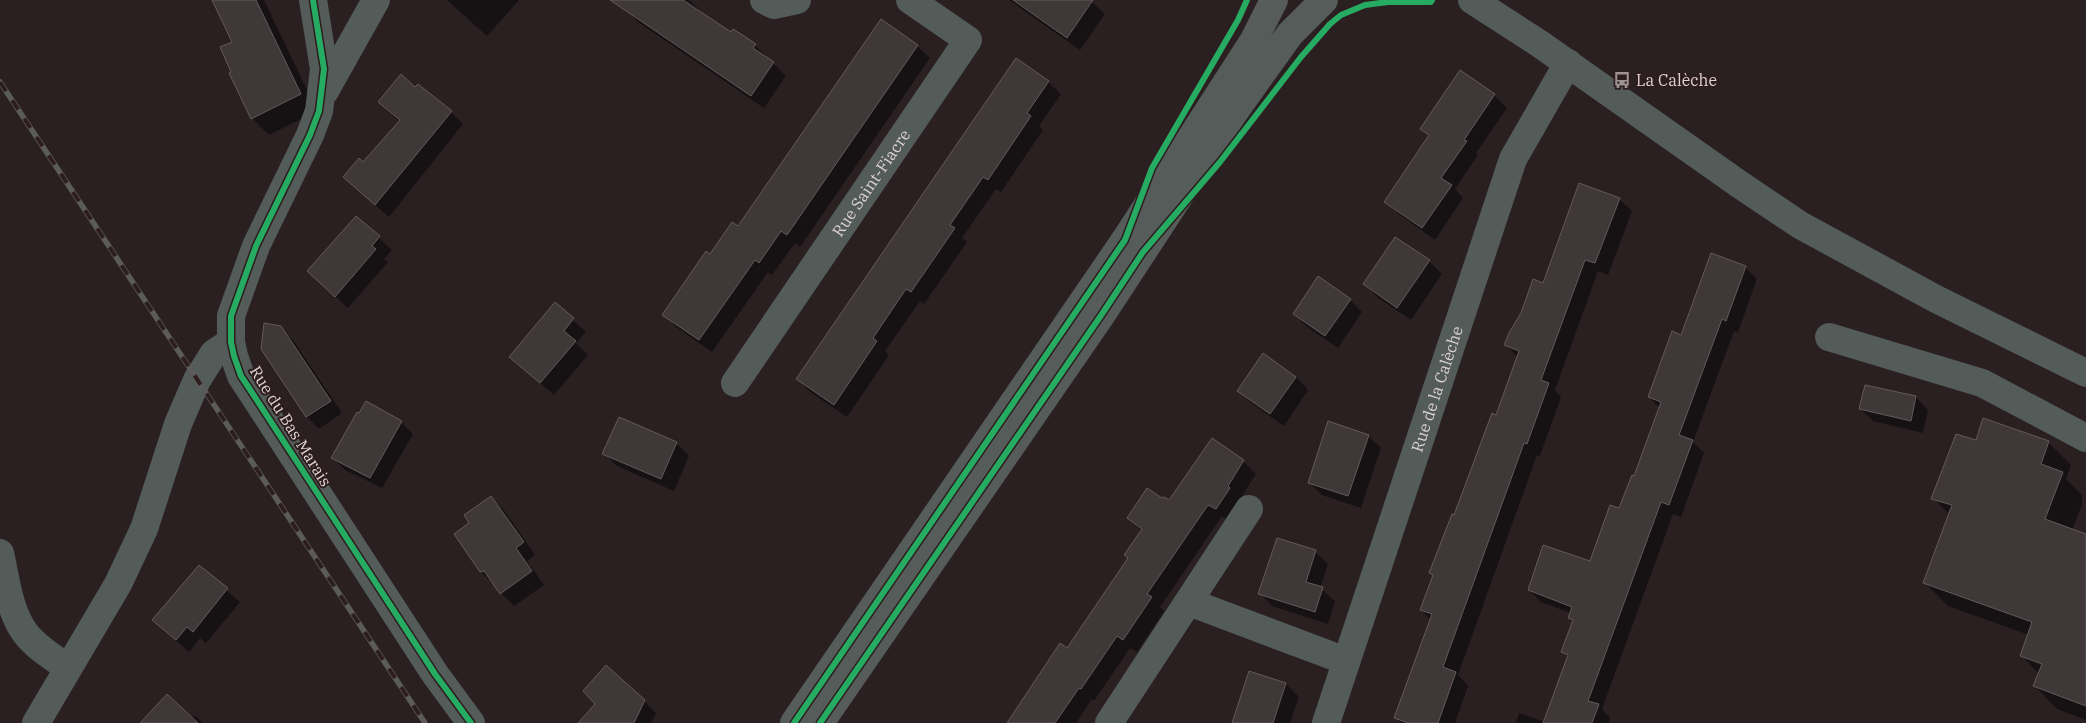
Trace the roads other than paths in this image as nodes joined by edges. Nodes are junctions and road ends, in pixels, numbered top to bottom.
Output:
1 (313, 0) edge
2 (376, 0) edge
3 (764, 0) edge
4 (797, 0) edge
5 (910, 0) edge
6 (1274, 0) edge
7 (1324, 0) edge
8 (1472, 0) edge
9 (1498, 0) edge
10 (1540, 44) junction
11 (1568, 63) junction
12 (322, 97) junction
13 (1829, 336) dead end
14 (231, 342) junction
15 (2086, 373) edge
16 (735, 383) dead end
17 (2086, 438) edge
18 (1249, 509) dead end
19 (0, 553) edge
20 (1188, 602) junction
21 (1346, 661) junction
22 (68, 668) junction
23 (43, 720) edge
24 (471, 723) edge
25 (794, 723) edge
26 (820, 723) edge
27 (1109, 723) edge
28 (1326, 723) edge

1 - 12 street, Rue du Bas Marais
2 - 12 street
3 - 4 street
5 - 16 street, Rue Saint-Fiacre
6 - 25 main road
7 - 26 main road
8 - 10 street
9 - 10 street
10 - 11 street
11 - 15 street
11 - 21 street, Rue de la Calèche
12 - 14 street, Rue du Bas Marais
13 - 17 street
14 - 22 street
14 - 24 street, Rue du Bas Marais
18 - 20 street
19 - 22 street
20 - 21 street
20 - 27 street
21 - 28 street, Rue de la Calèche
22 - 23 street

